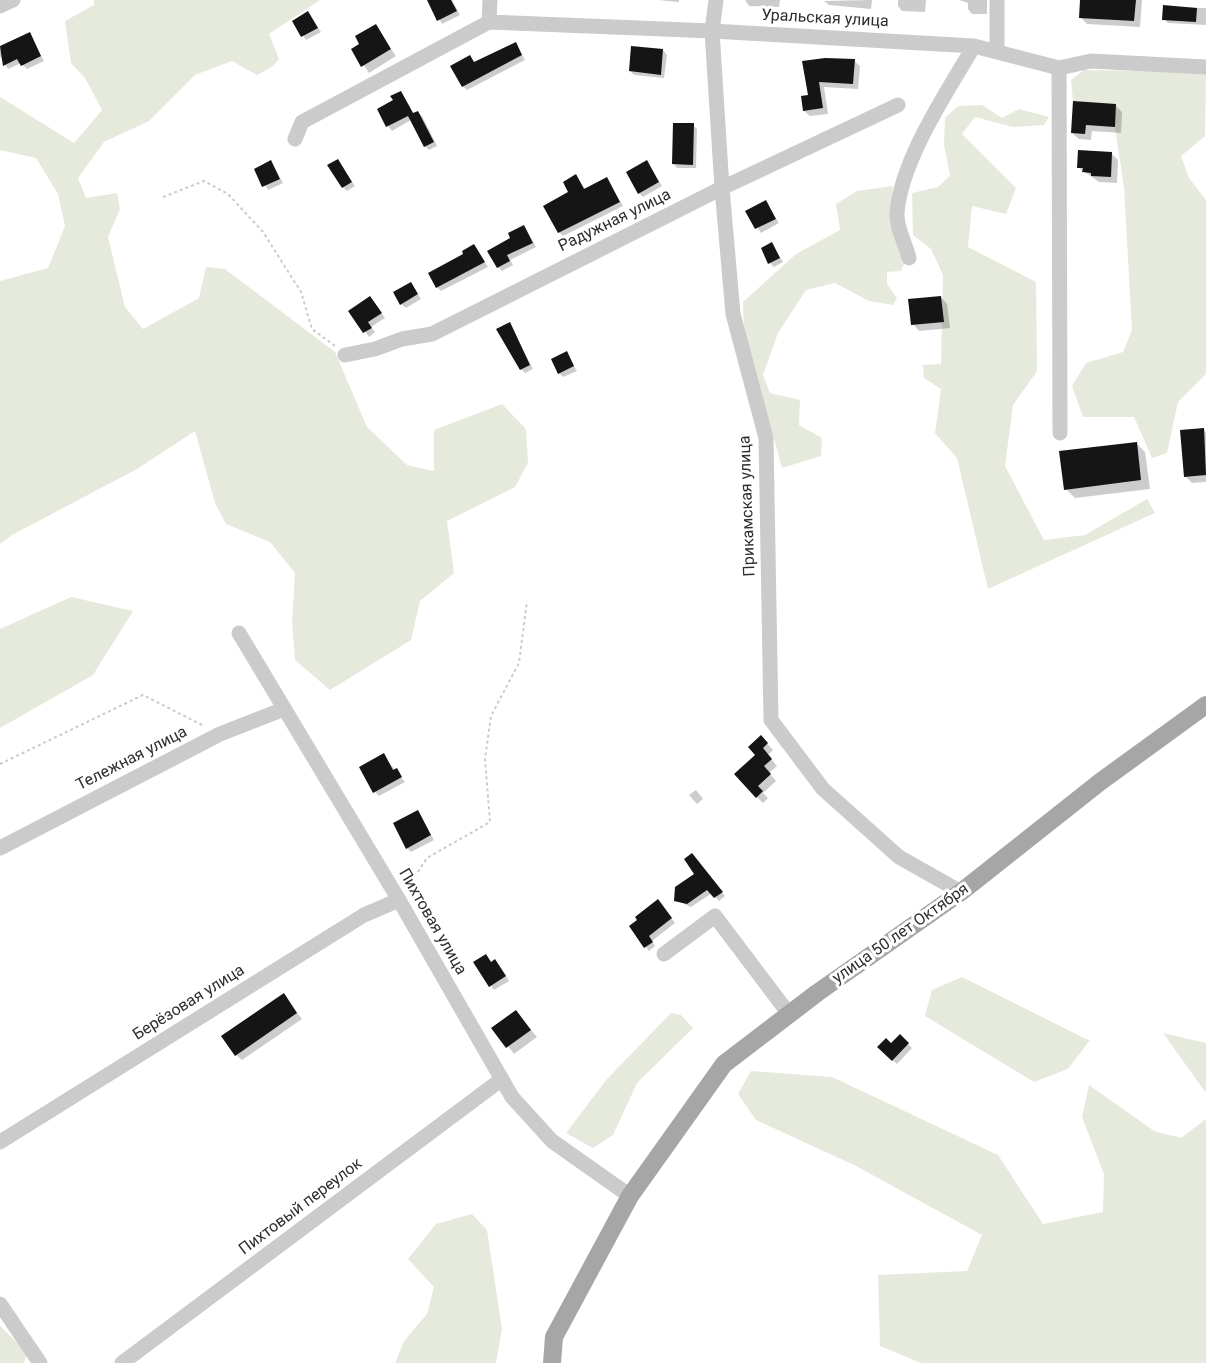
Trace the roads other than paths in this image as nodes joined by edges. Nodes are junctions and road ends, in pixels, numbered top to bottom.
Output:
1 (13, 0) edge
2 (490, 0) edge
3 (716, 0) edge
4 (997, 0) edge
5 (0, 6) edge
6 (489, 22) junction
7 (712, 31) junction
8 (974, 46) junction
9 (997, 52) junction
10 (1206, 67) edge
11 (1059, 68) junction
12 (898, 105) dead end
13 (294, 139) dead end
14 (722, 188) junction
15 (909, 258) dead end
16 (345, 355) road end
17 (1060, 433) dead end
18 (239, 633) dead end
19 (1206, 705) edge
20 (285, 709) junction
21 (0, 848) edge
22 (961, 892) junction
23 (399, 900) junction
24 (664, 954) dead end
25 (789, 1014) junction
26 (502, 1079) junction
27 (0, 1142) edge
28 (630, 1196) junction
29 (0, 1304) edge
30 (40, 1363) edge
31 (122, 1363) edge
32 (552, 1363) edge

1 - 5 street
2 - 6 street
3 - 7 street, Прикамская улица
4 - 9 street
6 - 7 street, Уральская улица
6 - 13 street
7 - 8 street, Уральская улица
7 - 14 street, Прикамская улица
8 - 9 street, Уральская улица
8 - 15 street
9 - 11 street, Уральская улица
10 - 11 street, Уральская улица
11 - 17 street
12 - 14 street, Радужная улица
14 - 16 street, Радужная улица
14 - 22 street, Прикамская улица
18 - 20 street, Пихтовая улица
19 - 22 main road, улица 50 лет Октября
20 - 21 street, Тележная улица
20 - 23 street, Пихтовая улица
22 - 25 main road, улица 50 лет Октября
23 - 26 street, Пихтовая улица
23 - 27 street, Берёзовая улица
24 - 25 street
25 - 28 main road, улица 50 лет Октября
26 - 28 street, Пихтовая улица
26 - 31 street, Пихтовый переулок
28 - 32 main road, улица 50 лет Октября
29 - 30 street

